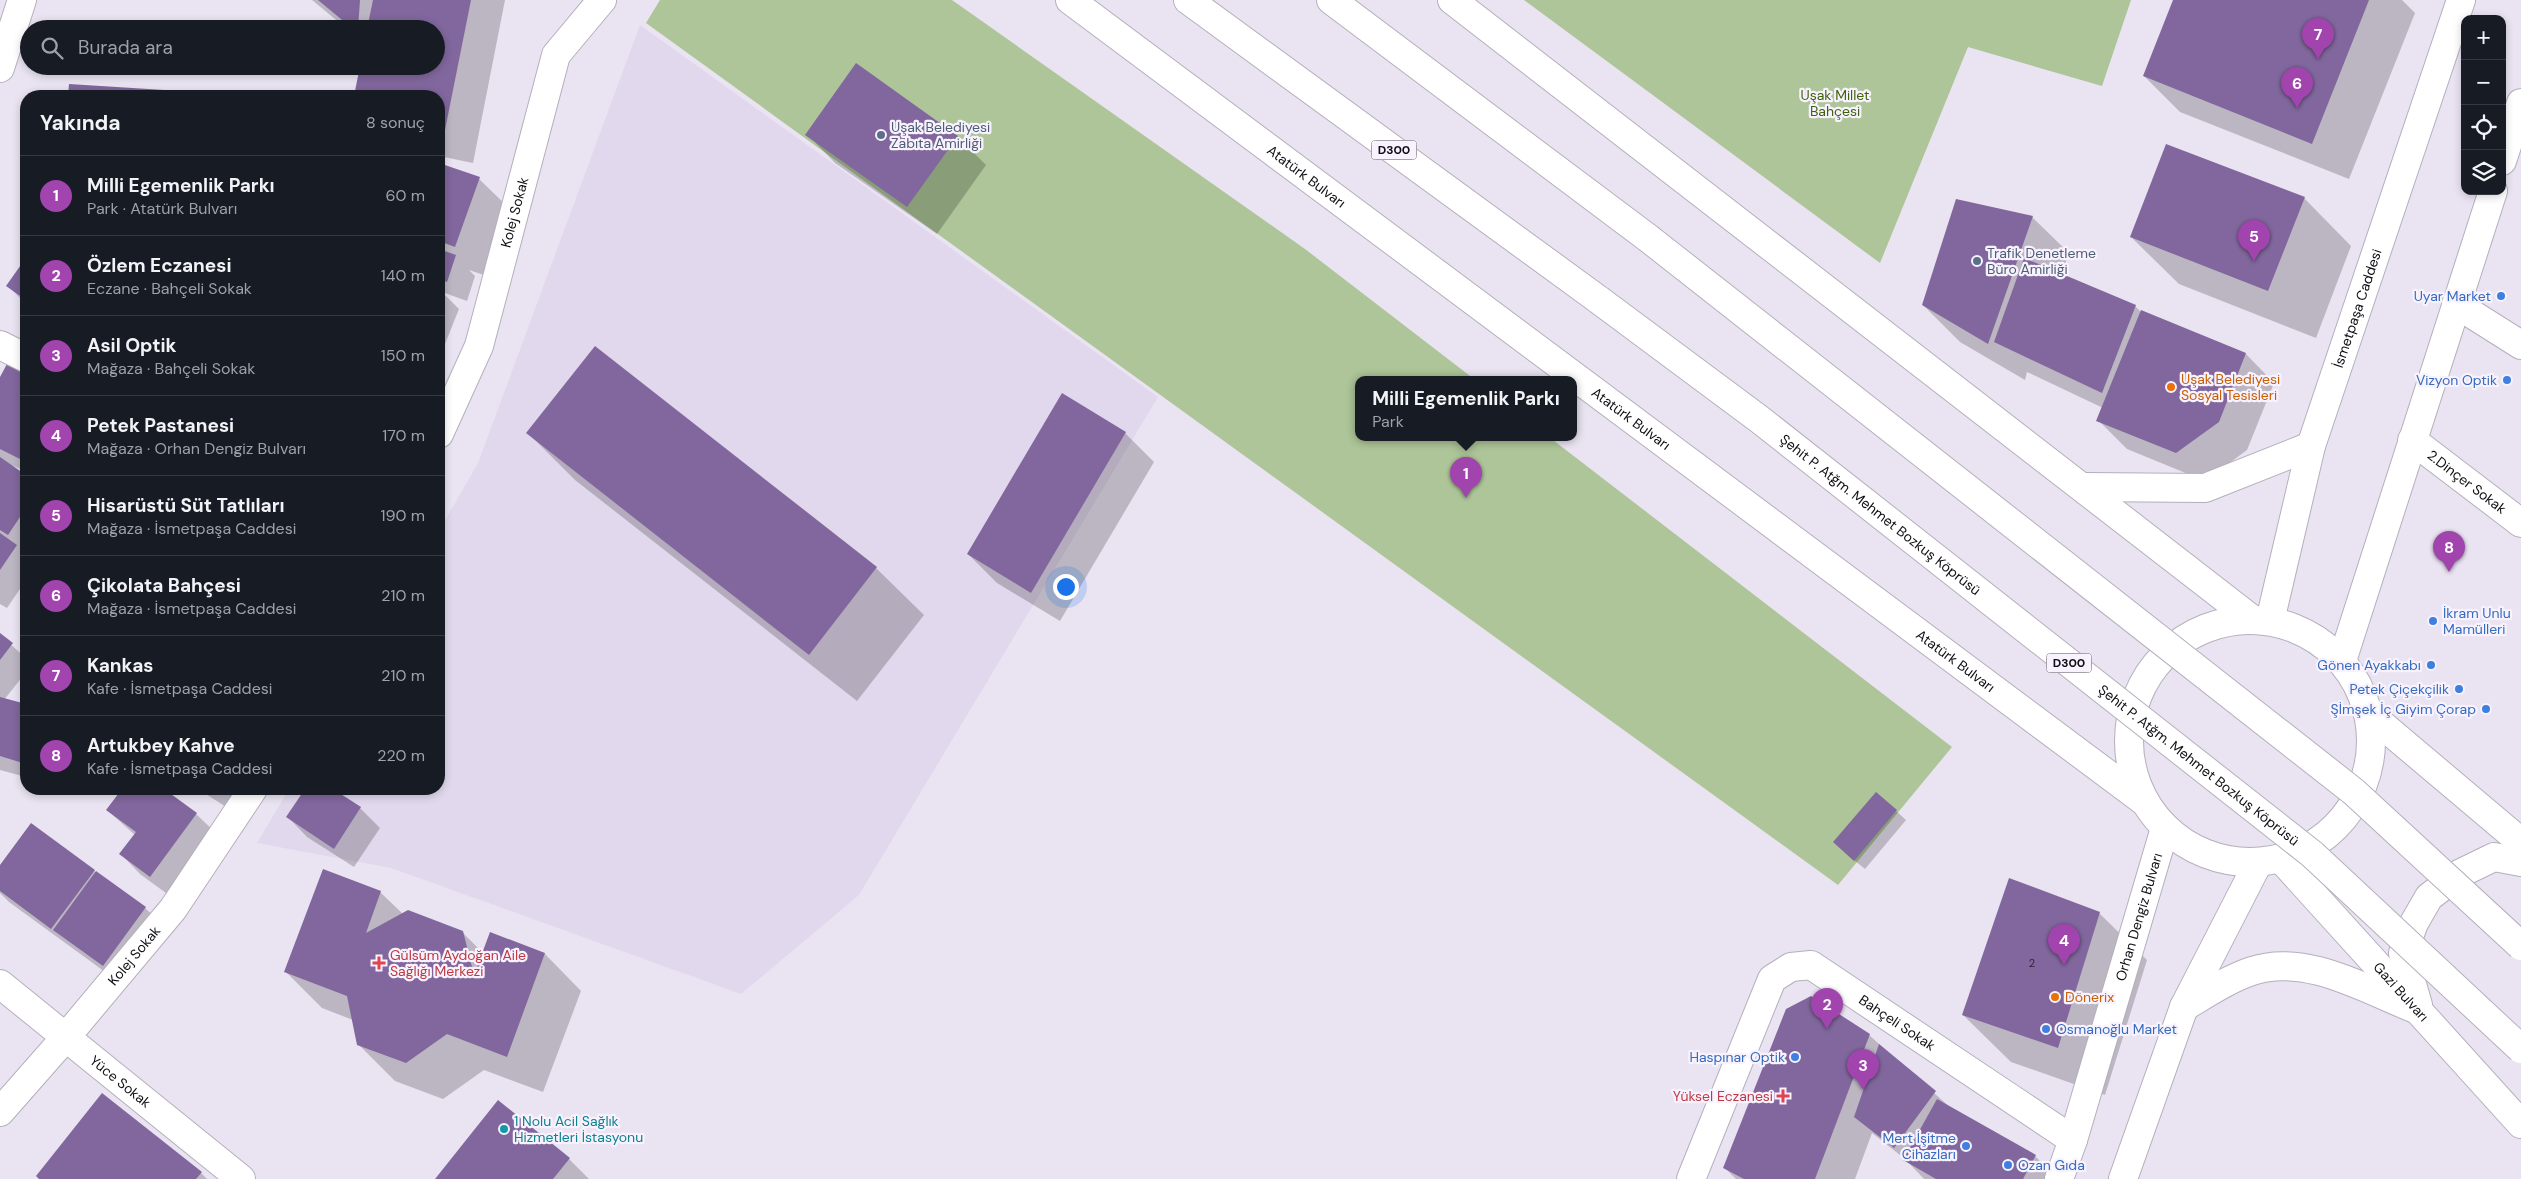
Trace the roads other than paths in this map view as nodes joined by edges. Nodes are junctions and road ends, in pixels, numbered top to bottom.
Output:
1 (22, 0) edge
2 (1070, 0) edge
3 (1188, 0) edge
4 (1331, 0) edge
5 (1452, 0) edge
6 (2460, 0) edge
7 (597, 2) edge
8 (0, 68) edge
9 (2521, 103) edge
10 (2506, 150) edge
11 (2492, 195) edge
12 (2456, 304) junction
13 (0, 345) edge
14 (2521, 345) edge
15 (20, 355) edge
16 (1574, 376) edge
17 (1577, 378) edge
18 (445, 421) edge
19 (2412, 440) junction
20 (2311, 446) junction
21 (2084, 487) junction
22 (2521, 523) edge
23 (2261, 620) junction
24 (2342, 661) junction
25 (2368, 713) junction
26 (249, 795) edge
27 (2145, 802) junction
28 (2165, 828) junction
29 (2521, 842) edge
30 (2270, 861) junction
31 (2521, 862) edge
32 (2521, 946) edge
33 (0, 984) edge
34 (2184, 1007) junction
35 (2420, 1011) junction
36 (66, 1038) junction
37 (2521, 1049) edge
38 (0, 1112) edge
39 (2521, 1124) edge
40 (2073, 1140) junction
41 (241, 1179) edge
42 (1691, 1179) edge
43 (2059, 1179) edge
44 (2123, 1179) edge

1 - 8 main road
2 - 16 main road, Atatürk Bulvarı
3 - 37 main road, Şehit P. Atğm. Mehmet Bozkuş Köprüsü / D300, bridge
4 - 32 main road, bridge
5 - 21 main road
6 - 20 main road, İsmetpaşa Caddesi
7 - 18 main road, Kolej Sokak
9 - 10 main road
11 - 12 main road
12 - 14 main road
12 - 19 main road
13 - 15 main road
17 - 27 main road, Atatürk Bulvarı
19 - 22 main road, 2.Dinçer Sokak
19 - 24 main road
20 - 21 main road
20 - 23 main road, İsmetpaşa Caddesi
21 - 23 main road
23 - 24 main road
23 - 27 main road
24 - 25 main road
25 - 29 main road
25 - 30 main road
26 - 36 main road, Kolej Sokak
27 - 28 main road
28 - 30 main road
28 - 40 main road, Orhan Dengiz Bulvarı
30 - 34 main road
30 - 35 main road, Gazi Bulvarı
31 - 35 main road
33 - 36 main road, Yüce Sokak
34 - 35 main road
34 - 44 main road
35 - 39 main road, Gazi Bulvarı
36 - 38 main road, Kolej Sokak
36 - 41 main road, Yüce Sokak
40 - 42 main road, Bahçeli Sokak
40 - 43 main road, Orhan Dengiz Bulvarı

